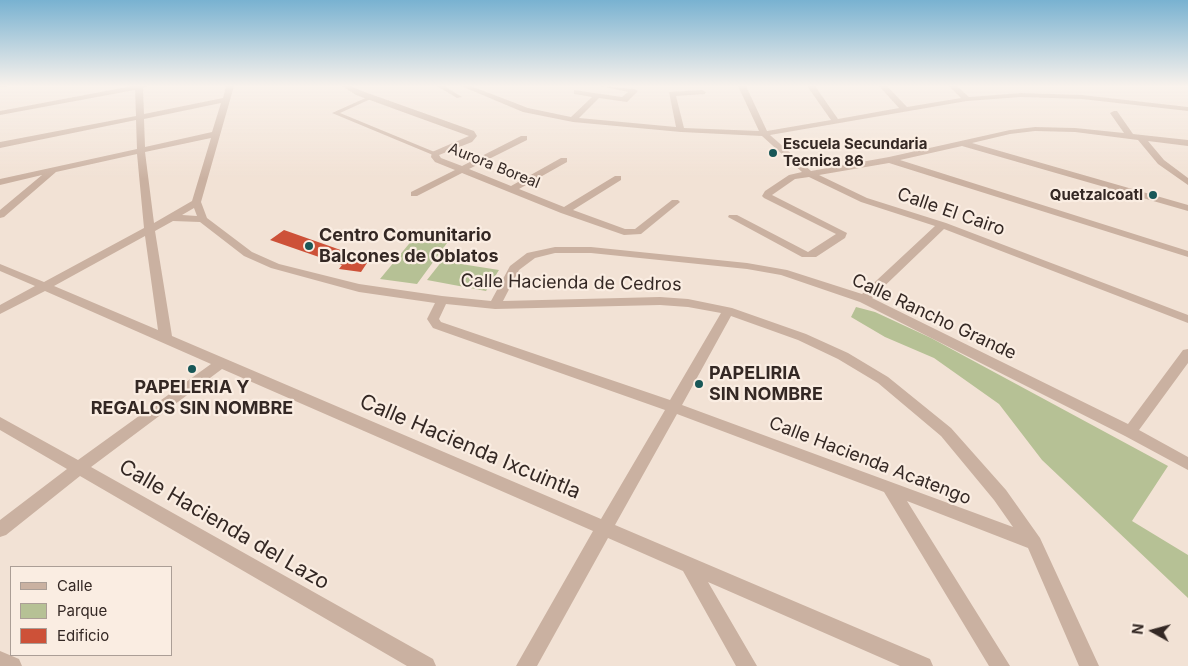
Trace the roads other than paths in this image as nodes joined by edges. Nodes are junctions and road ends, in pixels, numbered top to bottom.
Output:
1 (135, 117) edge
2 (140, 117) edge
3 (221, 117) edge
4 (347, 117) edge
5 (426, 117) edge
6 (559, 117) edge
7 (576, 117) edge
8 (678, 117) edge
9 (756, 117) edge
10 (833, 117) edge
11 (858, 117) edge
12 (1117, 117) edge
13 (573, 120) junction
14 (836, 121) junction
15 (681, 130) junction
16 (216, 134) junction
17 (764, 134) junction
18 (1130, 136) junction
19 (1140, 137) junction
20 (524, 138) dead end
21 (1188, 143) edge
22 (965, 144) junction
23 (0, 145) edge
24 (141, 152) junction
25 (435, 154) junction
26 (564, 160) dead end
27 (888, 160) junction
28 (54, 170) junction
29 (461, 170) junction
30 (808, 173) junction
31 (618, 178) dead end
32 (0, 182) edge
33 (1188, 182) edge
34 (511, 190) junction
35 (414, 194) dead end
36 (196, 202) junction
37 (676, 202) dead end
38 (1188, 208) edge
39 (565, 211) junction
40 (0, 215) edge
41 (733, 217) dead end
42 (171, 218) junction
43 (203, 219) junction
44 (942, 225) junction
45 (149, 228) junction
46 (1188, 254) edge
47 (0, 267) edge
48 (43, 286) junction
49 (864, 299) junction
50 (442, 300) junction
51 (496, 304) junction
52 (0, 310) edge
53 (728, 311) junction
54 (1188, 319) edge
55 (166, 339) junction
56 (1188, 352) edge
57 (221, 363) junction
58 (673, 407) junction
59 (0, 423) edge
60 (1130, 432) junction
61 (1188, 464) edge
62 (78, 469) junction
63 (890, 487) junction
64 (604, 528) junction
65 (0, 530) edge
66 (1034, 543) junction
67 (689, 565) junction
68 (0, 661) edge
69 (12, 666) edge
70 (426, 666) edge
71 (526, 666) edge
72 (747, 666) edge
73 (923, 666) edge
74 (1000, 666) edge
75 (1089, 666) edge

1 - 23 street
2 - 24 street
3 - 16 street
4 - 25 lane
5 - 25 street, Aurora Boreal
6 - 13 street
7 - 13 street
8 - 15 street
9 - 17 street, Calle El Cairo
10 - 14 street
11 - 14 street
12 - 18 street
13 - 15 street
14 - 17 street
15 - 17 street
16 - 24 street
16 - 36 street
17 - 30 street, Calle El Cairo
18 - 19 street
18 - 22 street
19 - 21 street
19 - 33 street
20 - 29 street
22 - 27 street
22 - 38 street
24 - 28 street
24 - 45 street
25 - 29 street, Aurora Boreal
26 - 34 street
27 - 30 street
27 - 46 street
28 - 32 street
28 - 40 street
29 - 34 street, Aurora Boreal
29 - 35 street
30 - 41 street
30 - 44 street, Calle El Cairo
31 - 39 street
34 - 39 street, Aurora Boreal
36 - 42 street
36 - 43 street, Calle Hacienda de Cedros
37 - 39 street, Aurora Boreal
42 - 43 street
42 - 45 street
43 - 50 street, Calle Hacienda de Cedros
44 - 49 street
44 - 54 street, Calle El Cairo
45 - 48 street
45 - 55 street
47 - 48 street, Calle Hacienda Ixcuintla
48 - 52 street
48 - 55 street, Calle Hacienda Ixcuintla
49 - 51 street, Calle Rancho Grande
49 - 60 street, Calle Rancho Grande
50 - 51 street, Calle Hacienda de Cedros
50 - 58 street, Calle Hacienda Acatengo
51 - 53 street, Calle Hacienda de Cedros
53 - 58 street
53 - 66 street, Calle Hacienda de Cedros
55 - 57 street, Calle Hacienda Ixcuintla
56 - 60 street
57 - 62 street
57 - 64 street, Calle Hacienda Ixcuintla
58 - 63 street, Calle Hacienda Acatengo
58 - 64 street
59 - 62 street, Calle Hacienda del Lazo
60 - 61 street, Calle Rancho Grande
62 - 65 street
62 - 70 street, Calle Hacienda del Lazo
63 - 66 street, Calle Hacienda Acatengo
63 - 74 street
64 - 67 street, Calle Hacienda Ixcuintla
64 - 71 street
66 - 75 street, Calle Hacienda de Cedros
67 - 72 street
67 - 73 street, Calle Hacienda Ixcuintla
68 - 69 street

